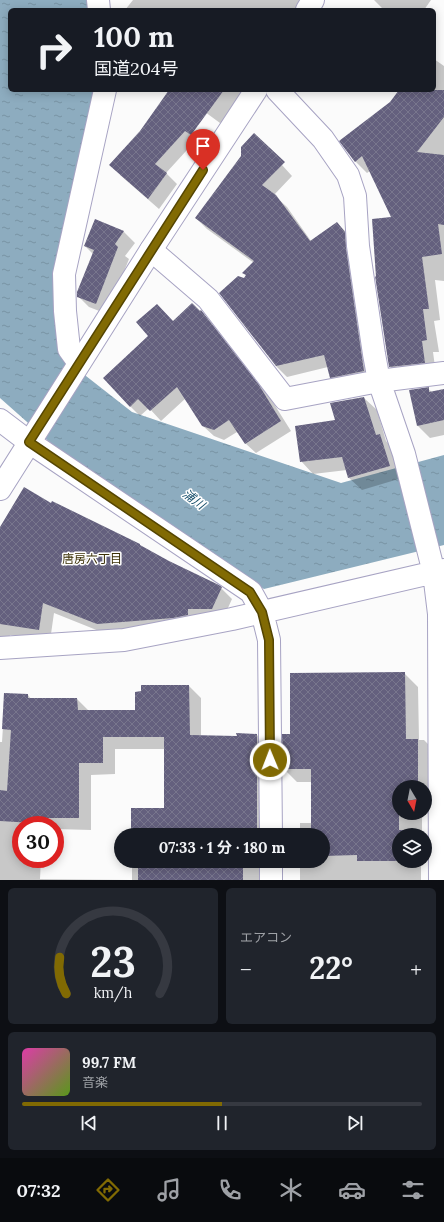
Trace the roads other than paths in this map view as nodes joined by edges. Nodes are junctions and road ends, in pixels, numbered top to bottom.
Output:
1 (105, 92) edge
2 (255, 92) edge
3 (279, 92) edge
4 (151, 250) junction
5 (79, 363) junction
6 (444, 372) edge
7 (379, 381) junction
8 (0, 420) edge
9 (29, 442) junction
10 (0, 489) edge
11 (439, 571) edge
12 (262, 612) junction
13 (0, 648) edge
14 (271, 828) edge
15 (271, 868) edge
16 (271, 880) edge
17 (440, 880) edge

1 - 5 main road
2 - 4 main road
3 - 7 main road
4 - 5 main road
4 - 7 main road
5 - 9 main road
6 - 7 main road
7 - 11 main road
8 - 9 main road
9 - 10 main road
9 - 12 main road
11 - 12 main road
11 - 17 main road
12 - 13 main road
12 - 14 main road
15 - 16 main road

